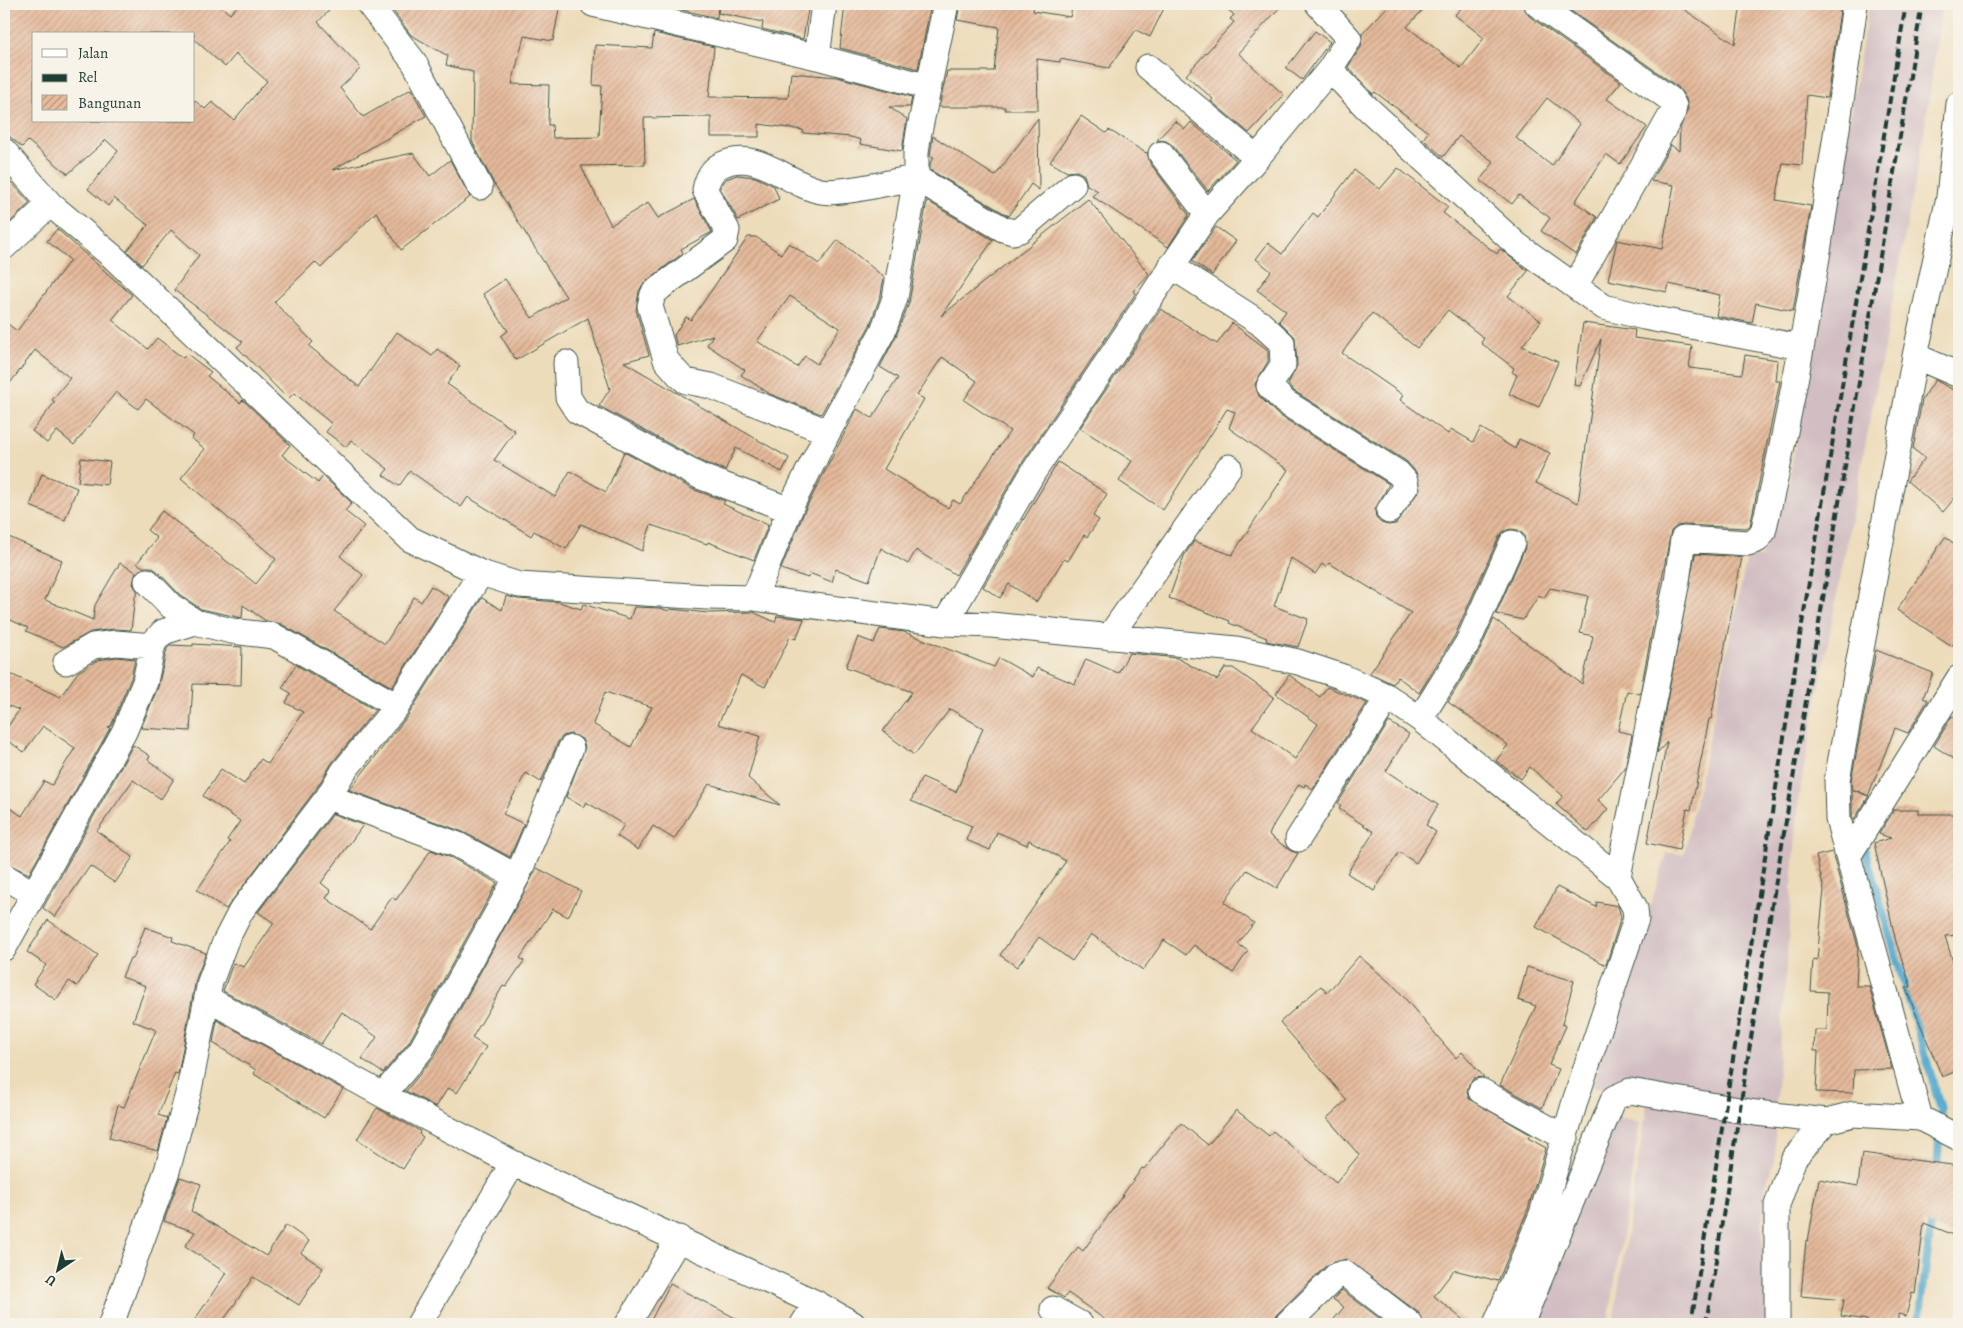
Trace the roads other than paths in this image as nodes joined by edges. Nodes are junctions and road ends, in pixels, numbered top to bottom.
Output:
1 (369, 4) edge
2 (593, 4) edge
3 (824, 4) edge
4 (946, 4) edge
5 (1318, 4) edge
6 (1537, 4) edge
7 (1854, 4) edge
8 (817, 58) junction
9 (1148, 66) dead end
10 (1330, 69) junction
11 (929, 87) junction
12 (1959, 104) edge
13 (4, 150) edge
14 (1161, 154) dead end
15 (1257, 158) junction
16 (916, 178) junction
17 (1073, 185) dead end
18 (480, 187) dead end
19 (50, 204) junction
20 (1207, 214) junction
21 (4, 247) edge
22 (1171, 266) junction
23 (1575, 286) junction
24 (1800, 347) junction
25 (1915, 356) junction
26 (566, 363) dead end
27 (1959, 375) edge
28 (828, 432) junction
29 (1229, 467) dead end
30 (790, 510) junction
31 (1389, 511) dead end
32 (1512, 543) dead end
33 (481, 573) junction
34 (147, 581) dead end
35 (754, 598) junction
36 (195, 622) junction
37 (945, 623) junction
38 (1108, 637) junction
39 (153, 646) junction
40 (66, 662) dead end
41 (1959, 678) edge
42 (1388, 697) junction
43 (397, 706) junction
44 (1420, 718) junction
45 (570, 748) dead end
46 (328, 797) junction
47 (1298, 839) dead end
48 (1849, 855) junction
49 (4, 876) edge
50 (517, 877) junction
51 (1618, 877) junction
52 (34, 894) junction
53 (4, 948) edge
54 (208, 999) junction
55 (1481, 1091) dead end
56 (382, 1095) junction
57 (1925, 1120) junction
58 (1828, 1122) junction
59 (1957, 1137) edge
60 (1566, 1138) junction
61 (514, 1163) junction
62 (679, 1238) junction
63 (816, 1303) junction
64 (1053, 1309) dead end
65 (111, 1324) edge
66 (419, 1324) edge
67 (628, 1324) edge
68 (803, 1324) edge
69 (853, 1324) edge
70 (1080, 1324) edge
71 (1287, 1324) edge
72 (1410, 1324) edge
73 (1496, 1324) edge
74 (1521, 1324) edge
75 (1777, 1324) edge

1 - 18 street
2 - 8 street
3 - 8 street
4 - 11 street
5 - 10 street
6 - 23 street
7 - 24 street
8 - 11 street
9 - 15 street
10 - 15 street
10 - 23 street
11 - 16 street
12 - 25 street
13 - 19 street
14 - 20 street
15 - 20 street
16 - 17 street
16 - 28 street
16 - 28 street
19 - 21 street
19 - 33 street
20 - 22 street
22 - 31 street
22 - 37 street
23 - 24 street
24 - 51 street
25 - 27 street
25 - 48 street
26 - 30 street
28 - 30 street
29 - 38 street
30 - 35 street
32 - 44 street
33 - 35 street
33 - 43 street
34 - 36 street
35 - 37 street
36 - 39 street
36 - 43 street
37 - 38 street
38 - 42 street
39 - 40 street
39 - 52 street
41 - 48 street
42 - 44 street
42 - 47 street
43 - 46 street
44 - 51 street
45 - 50 street
46 - 50 street
46 - 54 street
48 - 57 street
49 - 52 street
50 - 56 street
51 - 60 street
52 - 53 street
54 - 56 street
54 - 65 street
55 - 60 street
56 - 61 street
57 - 58 street
57 - 59 street
58 - 74 street
58 - 75 street
60 - 73 street
61 - 62 street
61 - 66 street
62 - 63 street
62 - 67 street
63 - 68 street
63 - 69 street
64 - 70 street
71 - 72 street

